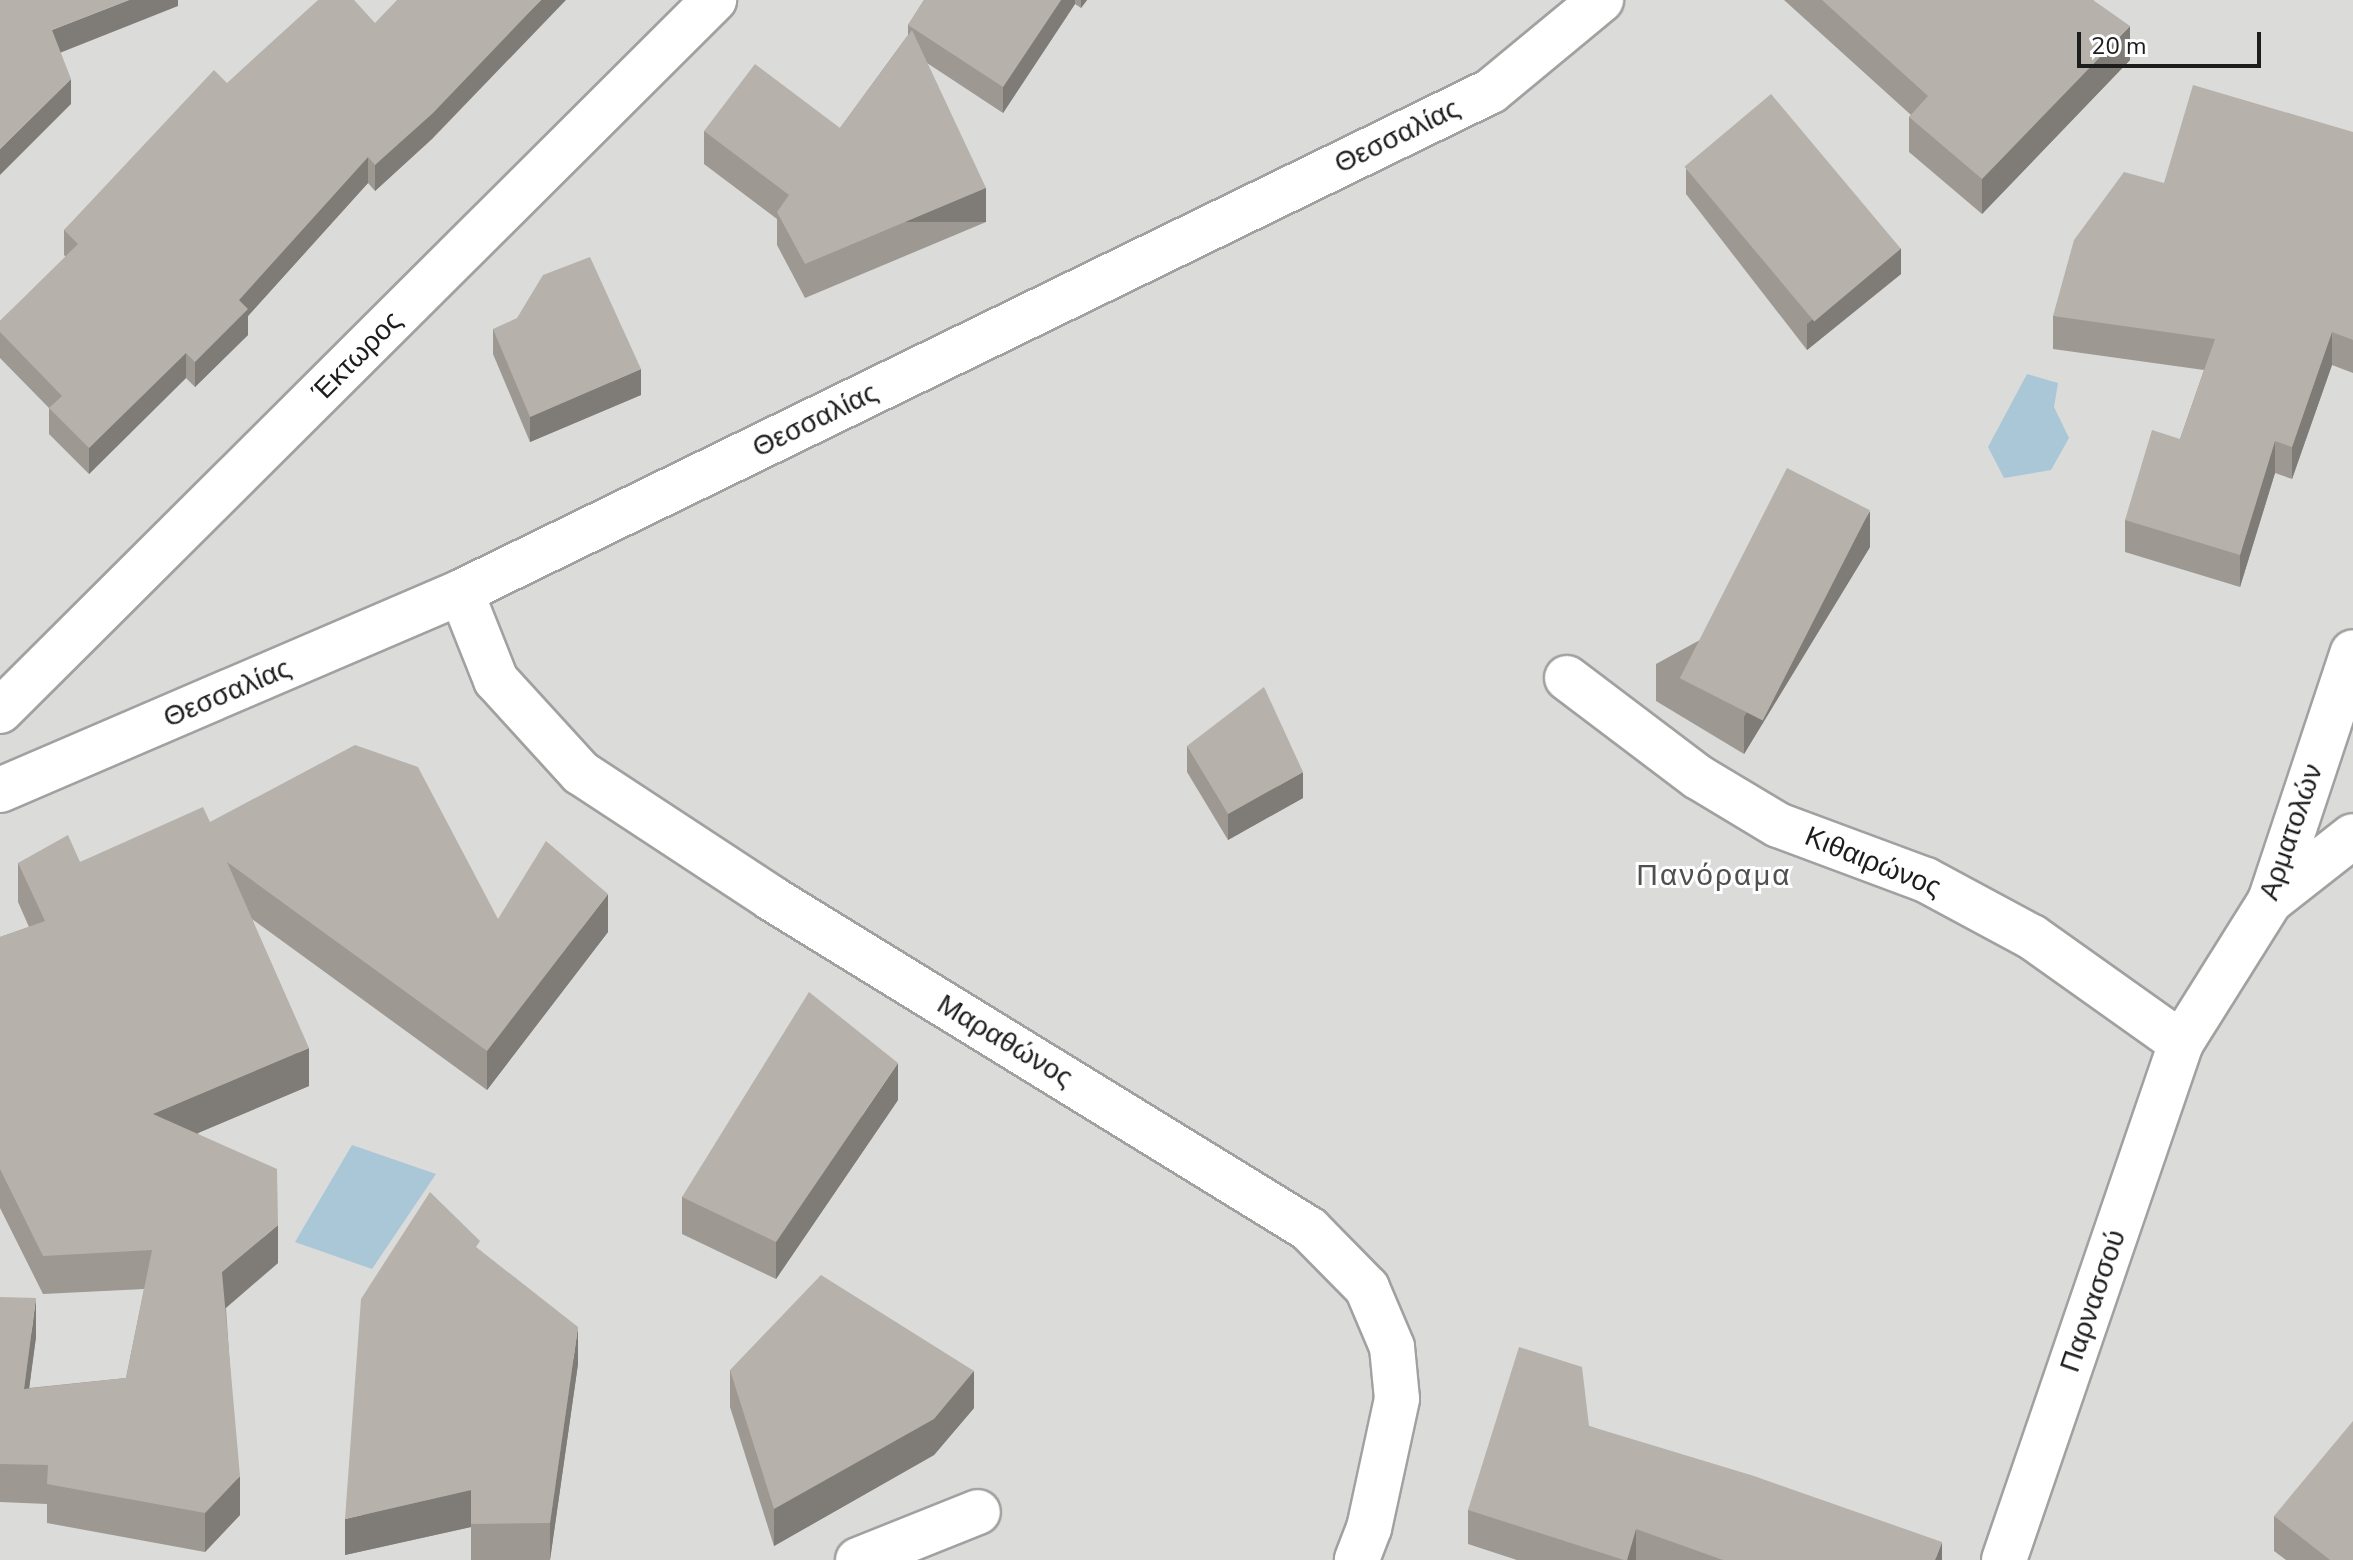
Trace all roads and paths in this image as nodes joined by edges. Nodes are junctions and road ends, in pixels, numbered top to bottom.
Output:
1 (714, 0) edge
2 (1601, 0) edge
3 (461, 592) junction
4 (2353, 652) edge
5 (1567, 678) dead end
6 (0, 711) edge
7 (0, 790) edge
8 (2353, 836) edge
9 (2270, 901) junction
10 (2181, 1043) junction
11 (978, 1512) dead end
12 (858, 1560) edge
13 (1357, 1560) edge
14 (2004, 1560) edge

1 - 6 street, Έκτωρος
2 - 3 street, Θεσσαλίας
3 - 7 street, Θεσσαλίας
3 - 13 street, Μαραθώνος
4 - 9 street, Αρματολών
5 - 10 street, Κιθαιρώνος
8 - 9 street
9 - 10 street, Αρματολών
10 - 14 street, Παρνασσού
11 - 12 street

